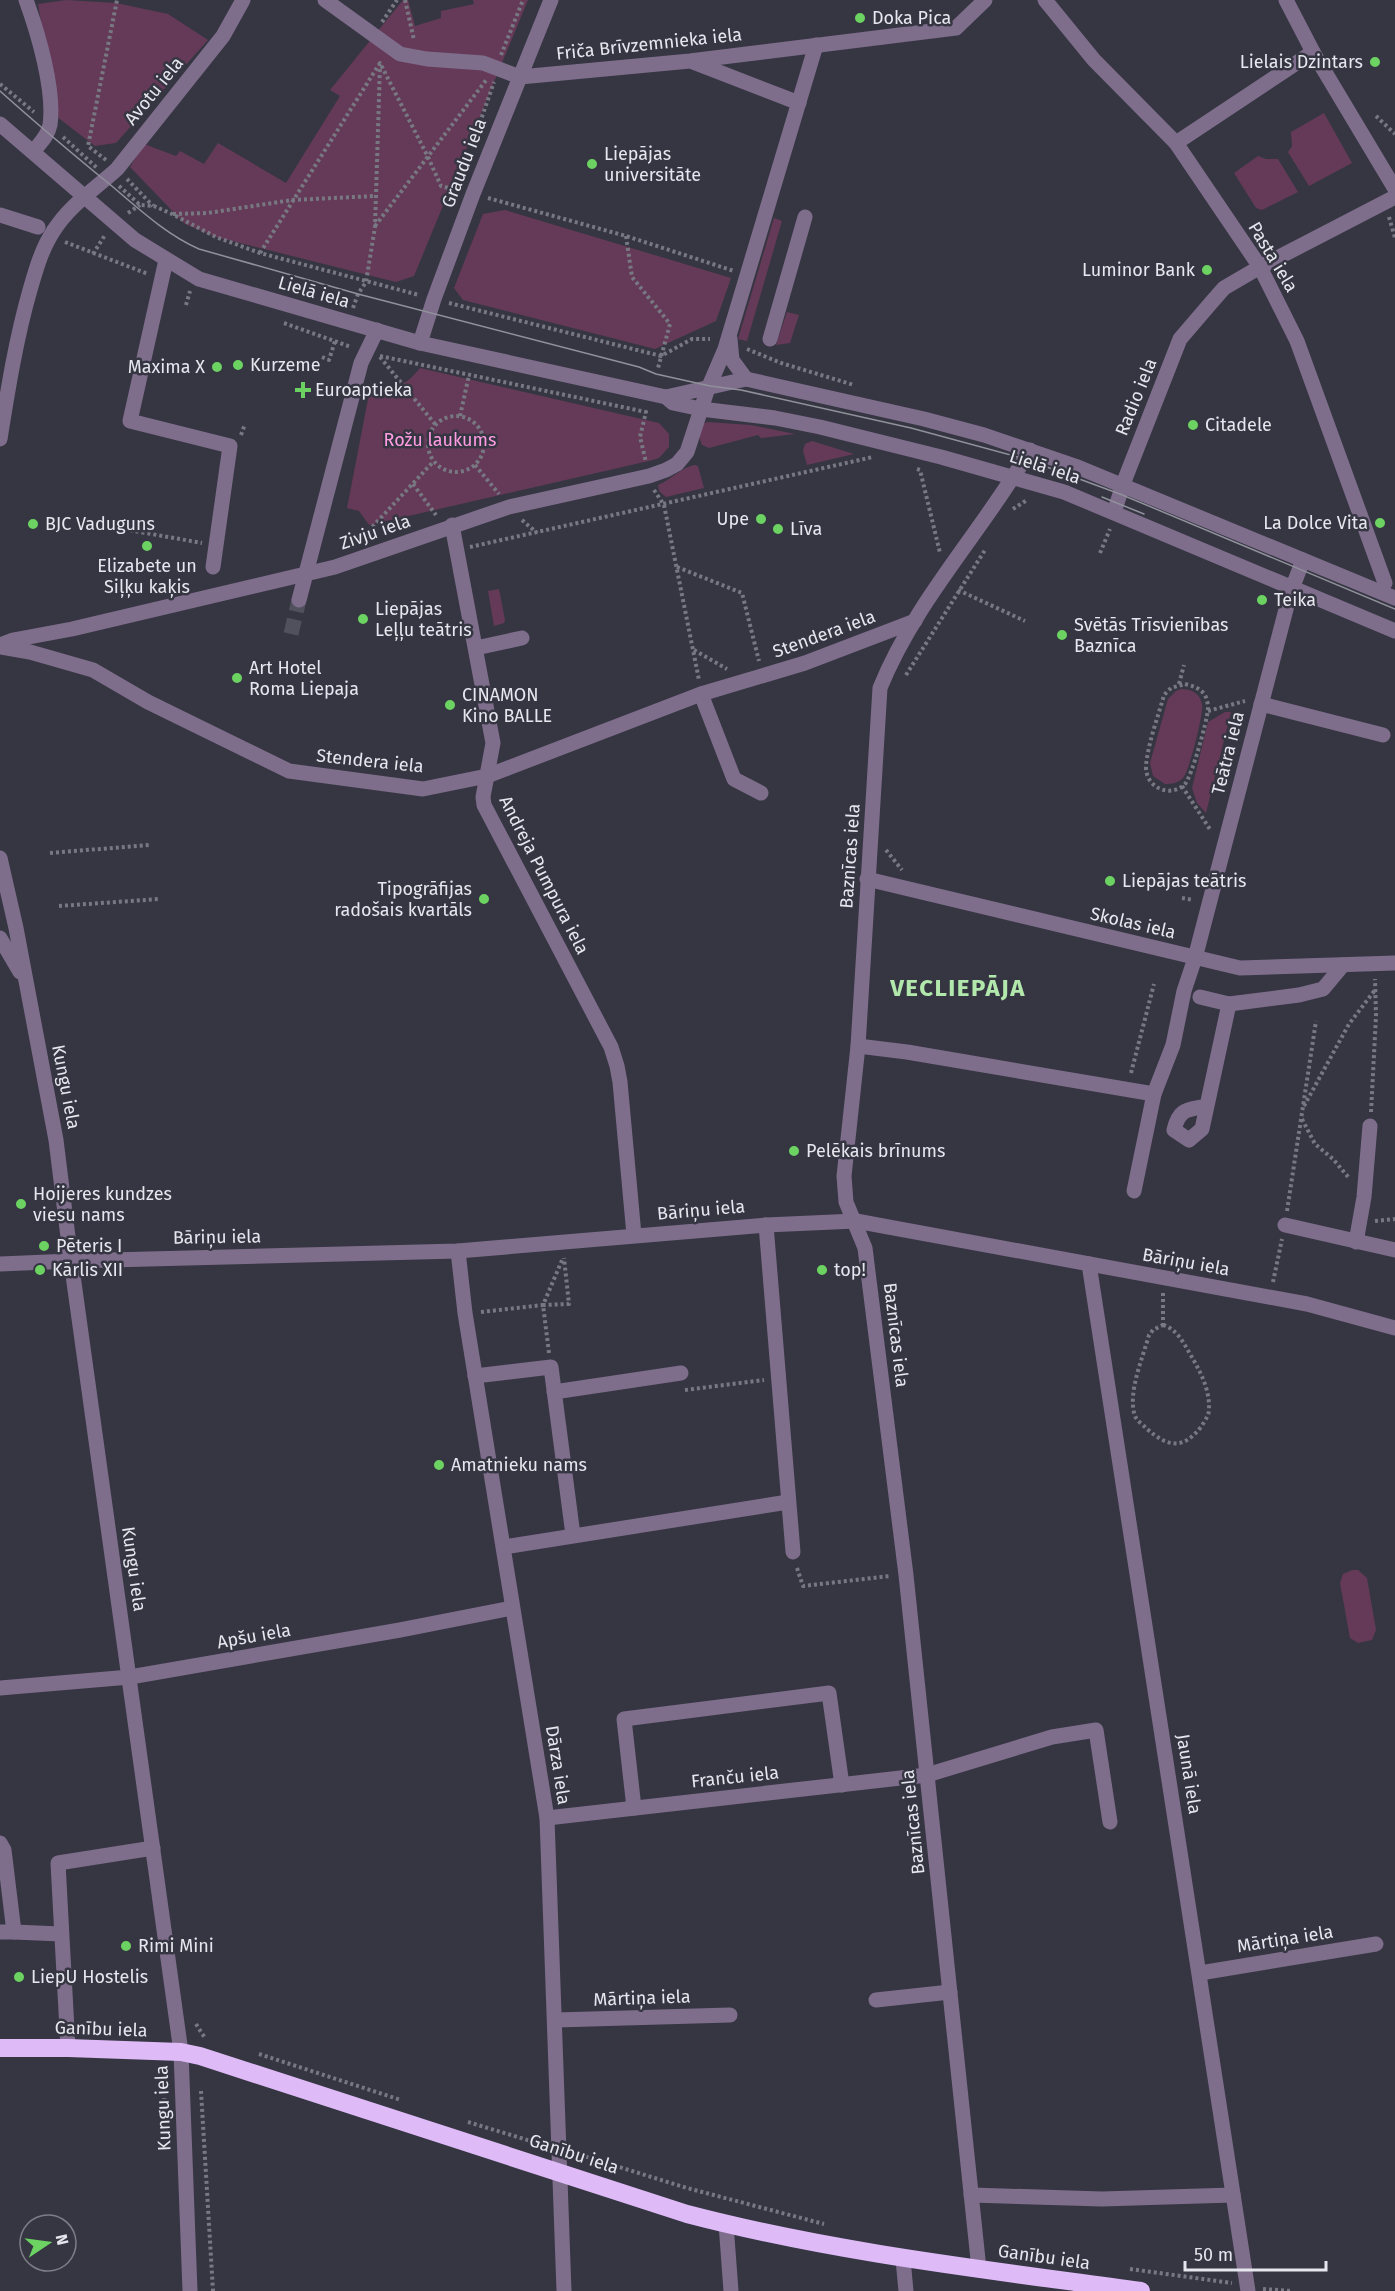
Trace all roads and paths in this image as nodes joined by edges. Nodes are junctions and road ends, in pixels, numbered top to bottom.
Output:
1 (26, 0) edge
2 (117, 0) edge
3 (243, 0) edge
4 (325, 0) edge
5 (397, 0) edge
6 (405, 0) edge
7 (523, 0) edge
8 (551, 0) edge
9 (985, 0) edge
10 (1045, 0) edge
11 (1286, 0) edge
12 (379, 39) junction
13 (816, 45) junction
14 (1313, 52) junction
15 (419, 58) junction
16 (690, 61) junction
17 (380, 63) junction
18 (496, 68) junction
19 (519, 77) junction
20 (0, 84) edge
21 (799, 103) junction
22 (1376, 116) dead end
23 (0, 124) edge
24 (50, 125) junction
25 (92, 129) dead end
26 (1395, 134) edge
27 (1176, 143) junction
28 (472, 148) dead end
29 (33, 152) junction
30 (428, 157) junction
31 (109, 176) junction
32 (460, 181) dead end
33 (1395, 189) edge
34 (83, 195) junction
35 (375, 196) junction
36 (1395, 197) edge
37 (484, 198) dead end
38 (292, 200) junction
39 (172, 214) junction
40 (0, 215) edge
41 (805, 217) dead end
42 (375, 227) junction
43 (45, 231) junction
44 (626, 236) junction
45 (260, 253) junction
46 (166, 260) junction
47 (1260, 267) junction
48 (747, 275) junction
49 (161, 279) junction
50 (366, 282) junction
51 (434, 299) junction
52 (186, 305) dead end
53 (279, 321) dead end
54 (350, 322) junction
55 (377, 330) junction
56 (730, 331) junction
57 (710, 339) dead end
58 (770, 339) dead end
59 (335, 341) junction
60 (420, 343) junction
61 (344, 345) junction
62 (739, 346) dead end
63 (372, 355) junction
64 (661, 356) junction
65 (322, 357) dead end
66 (658, 368) dead end
67 (5, 369) edge
68 (469, 375) junction
69 (746, 379) junction
70 (710, 386) junction
71 (859, 386) dead end
72 (666, 397) junction
73 (701, 409) junction
74 (460, 416) junction
75 (435, 424) junction
76 (0, 439) edge
77 (1030, 450) junction
78 (876, 456) dead end
79 (433, 462) junction
80 (646, 465) dead end
81 (909, 467) dead end
82 (1014, 477) junction
83 (413, 484) junction
84 (1123, 485) junction
85 (652, 487) dead end
86 (1032, 497) dead end
87 (664, 505) junction
88 (1007, 518) dead end
89 (1113, 519) junction
90 (111, 527) dead end
91 (448, 527) junction
92 (356, 544) dead end
93 (988, 545) dead end
94 (216, 546) junction
95 (458, 550) junction
96 (1100, 553) dead end
97 (941, 557) dead end
98 (1303, 560) junction
99 (213, 567) dead end
100 (677, 567) junction
101 (306, 574) junction
102 (1385, 583) dead end
103 (1292, 588) junction
104 (958, 590) junction
105 (1395, 598) edge
106 (299, 600) tunnel mouth
107 (915, 621) junction
108 (1025, 621) dead end
109 (1395, 631) edge
110 (522, 638) dead end
111 (0, 646) edge
112 (476, 648) junction
113 (693, 650) junction
114 (770, 660) dead end
115 (1184, 665) dead end
116 (731, 671) dead end
117 (905, 677) dead end
118 (1179, 685) junction
119 (702, 694) junction
120 (1261, 704) junction
121 (1208, 711) junction
122 (1246, 711) dead end
123 (1383, 735) dead end
124 (488, 776) junction
125 (1182, 786) junction
126 (761, 793) dead end
127 (1215, 822) dead end
128 (1212, 833) junction
129 (1210, 841) dead end
130 (881, 843) dead end
131 (149, 845) dead end
132 (50, 853) dead end
133 (0, 858) edge
134 (909, 872) dead end
135 (867, 879) junction
136 (1197, 890) dead end
137 (1182, 898) dead end
138 (159, 899) dead end
139 (1194, 900) junction
140 (59, 906) dead end
141 (1192, 909) dead end
142 (0, 938) edge
143 (1195, 958) junction
144 (1375, 963) junction
145 (1395, 963) edge
146 (1343, 965) junction
147 (26, 983) junction
148 (1154, 984) dead end
149 (1376, 989) junction
150 (1200, 997) dead end
151 (1229, 1004) junction
152 (1316, 1022) dead end
153 (858, 1046) junction
154 (1127, 1090) junction
155 (1154, 1095) junction
156 (1207, 1106) dead end
157 (1303, 1108) junction
158 (1301, 1119) junction
159 (1370, 1126) joint
160 (1134, 1191) dead end
161 (1364, 1197) junction
162 (856, 1221) junction
163 (766, 1224) junction
164 (1285, 1225) junction
165 (634, 1235) junction
166 (570, 1241) junction
167 (1356, 1242) junction
168 (458, 1251) junction
169 (1395, 1251) edge
170 (564, 1257) junction
171 (71, 1261) junction
172 (0, 1264) edge
173 (1089, 1264) junction
174 (1164, 1278) junction
175 (1270, 1297) junction
176 (543, 1305) junction
177 (465, 1313) junction
178 (1164, 1325) junction
179 (1395, 1328) edge
180 (551, 1367) junction
181 (681, 1373) dead end
182 (475, 1376) junction
183 (554, 1392) junction
184 (788, 1502) junction
185 (573, 1535) junction
186 (504, 1546) junction
187 (793, 1552) joint
188 (906, 1575) junction
189 (512, 1608) junction
190 (130, 1677) junction
191 (0, 1688) edge
192 (927, 1775) junction
193 (842, 1785) junction
194 (634, 1808) junction
195 (547, 1818) junction
196 (1110, 1822) dead end
197 (0, 1843) edge
198 (153, 1848) junction
199 (7, 1932) edge
200 (61, 1934) junction
201 (1376, 1944) dead end
202 (1200, 1973) junction
203 (951, 1992) junction
204 (876, 2000) dead end
205 (194, 2015) dead end
206 (730, 2015) dead end
207 (556, 2020) junction
208 (210, 2042) dead end
209 (0, 2048) edge
210 (68, 2048) junction
211 (181, 2052) junction
212 (248, 2052) dead end
213 (201, 2080) dead end
214 (410, 2103) dead end
215 (462, 2120) dead end
216 (558, 2149) junction
217 (559, 2172) junction
218 (971, 2194) junction
219 (1233, 2194) junction
220 (726, 2224) junction
221 (831, 2225) dead end
222 (903, 2259) junction
223 (979, 2269) junction
224 (1105, 2289) edge
225 (190, 2291) edge
226 (213, 2291) edge
227 (564, 2291) edge
228 (731, 2291) edge
229 (906, 2291) edge
230 (1141, 2291) edge
231 (1248, 2291) edge

1 - 24 street
2 - 25 path
3 - 31 street, Avotu iela
4 - 12 street, Friča Brīvzemnieka iela
5 - 12 path
6 - 15 path
7 - 18 path
8 - 19 street, Graudu iela
9 - 13 street, Friča Brīvzemnieka iela
10 - 27 street, Pasta iela
11 - 14 street
12 - 15 street, Friča Brīvzemnieka iela
12 - 17 path
13 - 16 street, Friča Brīvzemnieka iela
13 - 21 street, Zivju iela
14 - 27 street
14 - 33 street
15 - 18 street, Friča Brīvzemnieka iela
16 - 19 street, Friča Brīvzemnieka iela
16 - 21 street
17 - 30 path
17 - 35 path
17 - 38 path
18 - 19 street, Friča Brīvzemnieka iela
18 - 28 path
18 - 30 path
19 - 51 street, Graudu iela
20 - 24 path
21 - 48 street, Zivju iela
22 - 26 path
23 - 29 street, Lielā iela
24 - 29 street
24 - 31 path
27 - 47 street, Pasta iela
29 - 34 street, Lielā iela
30 - 32 path
30 - 42 path
31 - 34 street, Avotu iela
31 - 39 path
34 - 43 street
34 - 46 street, Lielā iela
35 - 38 path
35 - 42 path
36 - 47 street
37 - 44 path
38 - 39 path
38 - 45 path
39 - 45 path
40 - 43 street
41 - 58 street
42 - 50 path
43 - 49 path
43 - 67 street
44 - 48 path
44 - 64 path
45 - 50 path
46 - 49 street
46 - 54 street, Lielā iela
47 - 84 street, Radio iela
47 - 102 street, Pasta iela
48 - 56 street, Zivju iela
49 - 52 path
49 - 94 street
50 - 51 path
50 - 54 path
51 - 60 street, Graudu iela
51 - 64 path
53 - 59 path
54 - 55 street, Lielā iela
54 - 61 path
55 - 60 street, Lielā iela
55 - 63 street
56 - 69 street
56 - 70 street, Zivju iela
57 - 64 path
59 - 61 path
59 - 65 path
60 - 72 street, Lielā iela
61 - 63 path
62 - 71 path
63 - 68 path
63 - 75 path
63 - 101 street
64 - 66 path
67 - 76 street
68 - 74 path
68 - 80 path
69 - 70 street, Lielā iela
69 - 77 street, Lielā iela
70 - 72 street, Lielā iela
70 - 73 street, Zivju iela
72 - 73 street, Lielā iela
73 - 82 street, Lielā iela
73 - 91 street, Zivju iela
74 - 75 path
74 - 79 path
75 - 79 path
77 - 82 street, Baznīcas iela
77 - 84 street, Lielā iela
78 - 87 path
79 - 83 path
81 - 97 path
82 - 89 street, Lielā iela
82 - 107 street, Baznīcas iela
83 - 91 path
83 - 92 path
84 - 89 street, Radio iela
84 - 98 street, Lielā iela
85 - 87 path
86 - 88 path
87 - 95 path
87 - 100 path
89 - 96 path
89 - 103 street, Lielā iela
90 - 94 path
91 - 95 street, Andreja Pumpura iela
91 - 101 street, Zivju iela
93 - 104 path
94 - 99 street
95 - 112 street, Andreja Pumpura iela
98 - 103 street, Teātra iela
98 - 105 street, Lielā iela
100 - 113 path
100 - 114 path
101 - 106 street
101 - 111 street, Zivju iela
103 - 109 street, Lielā iela
103 - 120 street, Teātra iela
104 - 108 path
104 - 117 path
107 - 119 street, Stendera iela
107 - 135 street, Baznīcas iela
110 - 112 street
111 - 124 street, Stendera iela
112 - 124 street, Andreja Pumpura iela
113 - 116 path
113 - 119 path
115 - 118 path
118 - 121 path
118 - 125 path
119 - 124 street, Stendera iela
119 - 126 street
120 - 123 street
120 - 143 street, Teātra iela
121 - 122 path
121 - 125 path
124 - 165 street, Andreja Pumpura iela
125 - 128 path
127 - 128 path
128 - 129 path
130 - 134 path
131 - 132 path
133 - 147 street, Kungu iela
135 - 143 street, Skolas iela
135 - 153 street, Baznīcas iela
136 - 139 path
137 - 139 path
138 - 140 path
139 - 141 path
142 - 147 street
143 - 146 street, Skolas iela
143 - 155 street, Teātra iela
144 - 145 street, Skolas iela
144 - 146 street, Skolas iela
144 - 149 path
146 - 151 street
147 - 171 street, Kungu iela
148 - 154 path
149 - 157 path
149 - 159 path
150 - 151 street
151 - 156 street
152 - 157 path
153 - 154 street
153 - 162 street, Baznīcas iela
154 - 155 street
155 - 160 street, Teātra iela
157 - 158 path
158 - 161 path
158 - 164 path
159 - 161 street
161 - 167 street
162 - 163 street, Bāriņu iela
162 - 173 street, Bāriņu iela
162 - 188 street, Baznīcas iela
163 - 165 street, Bāriņu iela
163 - 184 street
164 - 167 street
164 - 175 path
165 - 166 street, Bāriņu iela
166 - 168 street, Bāriņu iela
166 - 170 path
167 - 169 street
168 - 171 street, Bāriņu iela
168 - 177 street, Dārza iela
170 - 176 path
170 - 176 path
171 - 172 street, Bāriņu iela
171 - 190 street, Kungu iela
173 - 174 street, Bāriņu iela
173 - 202 street, Jaunā iela
174 - 175 street, Bāriņu iela
174 - 178 path
175 - 179 street, Bāriņu iela
176 - 177 path
176 - 180 path
177 - 182 street, Dārza iela
178 - 178 path
180 - 182 street
180 - 183 street
181 - 183 street
182 - 186 street, Dārza iela
183 - 185 street
184 - 185 street
184 - 187 street
185 - 186 street
186 - 189 street, Dārza iela
187 - 188 path
188 - 192 street, Baznīcas iela
189 - 190 street, Apšu iela
189 - 195 street, Dārza iela
190 - 191 street, Apšu iela
190 - 198 street, Kungu iela
192 - 193 street, Franču iela
192 - 196 street, Franču iela
192 - 203 street, Baznīcas iela
193 - 194 street, Franču iela
193 - 194 street
194 - 195 street, Franču iela
195 - 207 street, Dārza iela
197 - 199 street
198 - 200 street
198 - 211 street, Kungu iela
199 - 200 street
200 - 210 street
201 - 202 street, Mārtiņa iela
202 - 219 street, Jaunā iela
203 - 204 street
203 - 218 street, Baznīcas iela
205 - 208 path
206 - 207 street, Mārtiņa iela
207 - 216 street, Dārza iela
209 - 210 highway, Ganību iela
210 - 211 highway, Ganību iela
211 - 217 highway, Ganību iela
211 - 225 street, Kungu iela
212 - 214 path
213 - 226 path
215 - 216 path
216 - 217 street, Dārza iela
216 - 221 path
217 - 220 highway, Ganību iela
217 - 227 street, Dārza iela
218 - 219 street
218 - 223 street, Baznīcas iela
219 - 231 street, Jaunā iela
220 - 222 highway, Ganību iela
220 - 228 street
222 - 223 highway, Ganību iela
222 - 229 street
223 - 224 highway, Ganību iela
224 - 230 highway, Ganību iela

